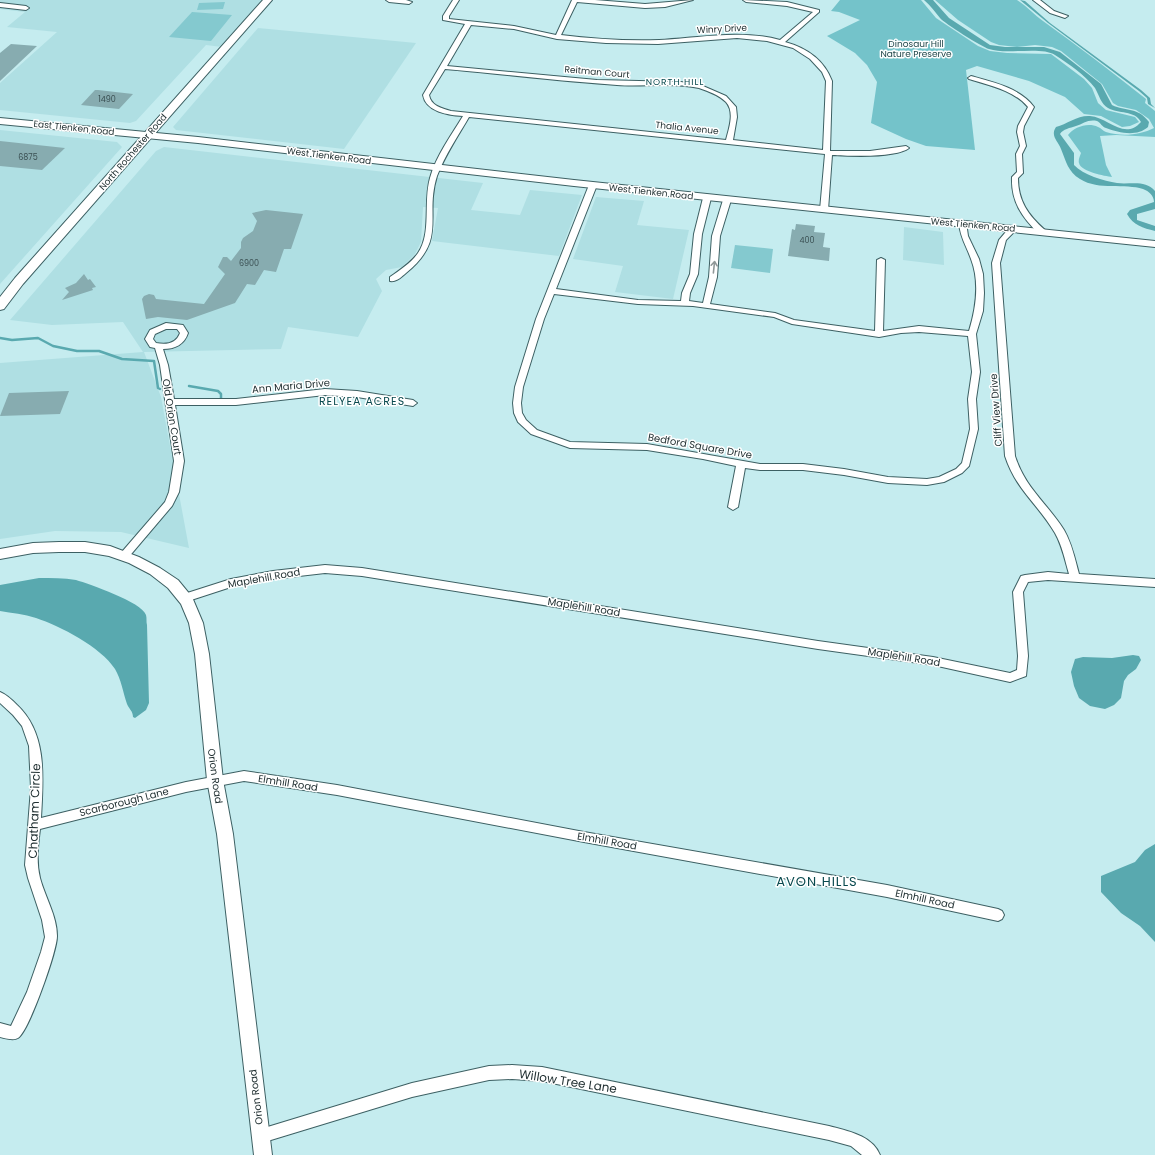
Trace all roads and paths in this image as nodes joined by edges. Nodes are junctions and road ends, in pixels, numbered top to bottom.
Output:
1 (268, 0) edge
2 (389, 0) edge
3 (456, 0) edge
4 (575, 0) edge
5 (690, 0) edge
6 (746, 0) edge
7 (1036, 0) edge
8 (409, 2) dead end
9 (0, 5) edge
10 (26, 8) dead end
11 (1065, 16) dead end
12 (469, 23) junction
13 (558, 36) junction
14 (781, 42) junction
15 (442, 67) junction
16 (971, 78) dead end
17 (466, 116) junction
18 (0, 121) edge
19 (148, 135) junction
20 (729, 142) junction
21 (906, 148) dead end
22 (828, 152) junction
23 (438, 169) junction
24 (593, 185) junction
25 (707, 198) junction
26 (726, 200) junction
27 (824, 210) junction
28 (963, 224) junction
29 (1013, 229) junction
30 (1042, 232) junction
31 (1155, 244) edge
32 (881, 260) dead end
33 (393, 279) dead end
34 (552, 291) junction
35 (685, 303) junction
36 (706, 305) junction
37 (0, 306) edge
38 (879, 334) junction
39 (972, 334) junction
40 (158, 346) junction
41 (171, 346) junction
42 (161, 357) junction
43 (170, 402) junction
44 (413, 403) dead end
45 (741, 464) junction
46 (733, 507) dead end
47 (0, 554) edge
48 (124, 556) junction
49 (1075, 578) junction
50 (1155, 583) edge
51 (185, 598) junction
52 (0, 697) edge
53 (215, 780) junction
54 (34, 825) junction
55 (998, 915) dead end
56 (0, 1030) edge
57 (261, 1136) junction
58 (263, 1155) edge
59 (873, 1155) edge

1 - 19 main road, North Rochester Road
2 - 8 street
3 - 12 street, Winry Drive
4 - 5 street
4 - 13 street
6 - 14 street
7 - 11 street
9 - 10 street
12 - 13 street, Winry Drive
12 - 15 street
13 - 14 street, Winry Drive
14 - 22 street, Winry Drive
15 - 17 street, Thalia Avenue
15 - 20 street, Reitman Court
16 - 30 street
17 - 20 street, Thalia Avenue
17 - 23 street
18 - 19 main road, East Tienken Road
19 - 23 main road, West Tienken Road
19 - 37 main road, North Rochester Road
20 - 22 street, Thalia Avenue
21 - 22 street, Thalia Avenue
22 - 27 street, Winry Drive
23 - 24 main road, West Tienken Road
23 - 33 street
24 - 25 main road, West Tienken Road
24 - 34 street, Bedford Square Drive
25 - 26 main road, West Tienken Road
25 - 35 street
26 - 27 main road, West Tienken Road
36 -> 26 street
27 - 28 main road, West Tienken Road
28 - 29 main road, West Tienken Road
28 - 39 street, Bedford Square Drive
29 - 30 main road, West Tienken Road
29 - 49 street, Cliff View Drive
30 - 31 main road, West Tienken Road
32 - 38 street
34 - 35 street
34 - 45 street, Bedford Square Drive
35 - 36 street
36 - 38 street
38 - 39 street
39 - 45 street, Bedford Square Drive
40 - 41 street
40 - 41 street, Old Orion Court
40 - 42 street, Old Orion Court
41 - 42 street
42 - 43 street, Old Orion Court
43 - 44 street, Ann Maria Drive
43 - 48 street, Old Orion Court
45 - 46 street
47 - 48 street, Orion Road
48 - 51 street, Orion Road
49 - 50 street
49 - 51 street, Maplehill Road
51 - 53 street, Orion Road
52 - 54 street, Chatham Circle
53 - 54 street, Scarborough Lane
53 - 55 street, Elmhill Road
53 - 57 street, Orion Road
54 - 56 street, Chatham Circle
57 - 58 street, Orion Road
57 - 59 street, Willow Tree Lane

